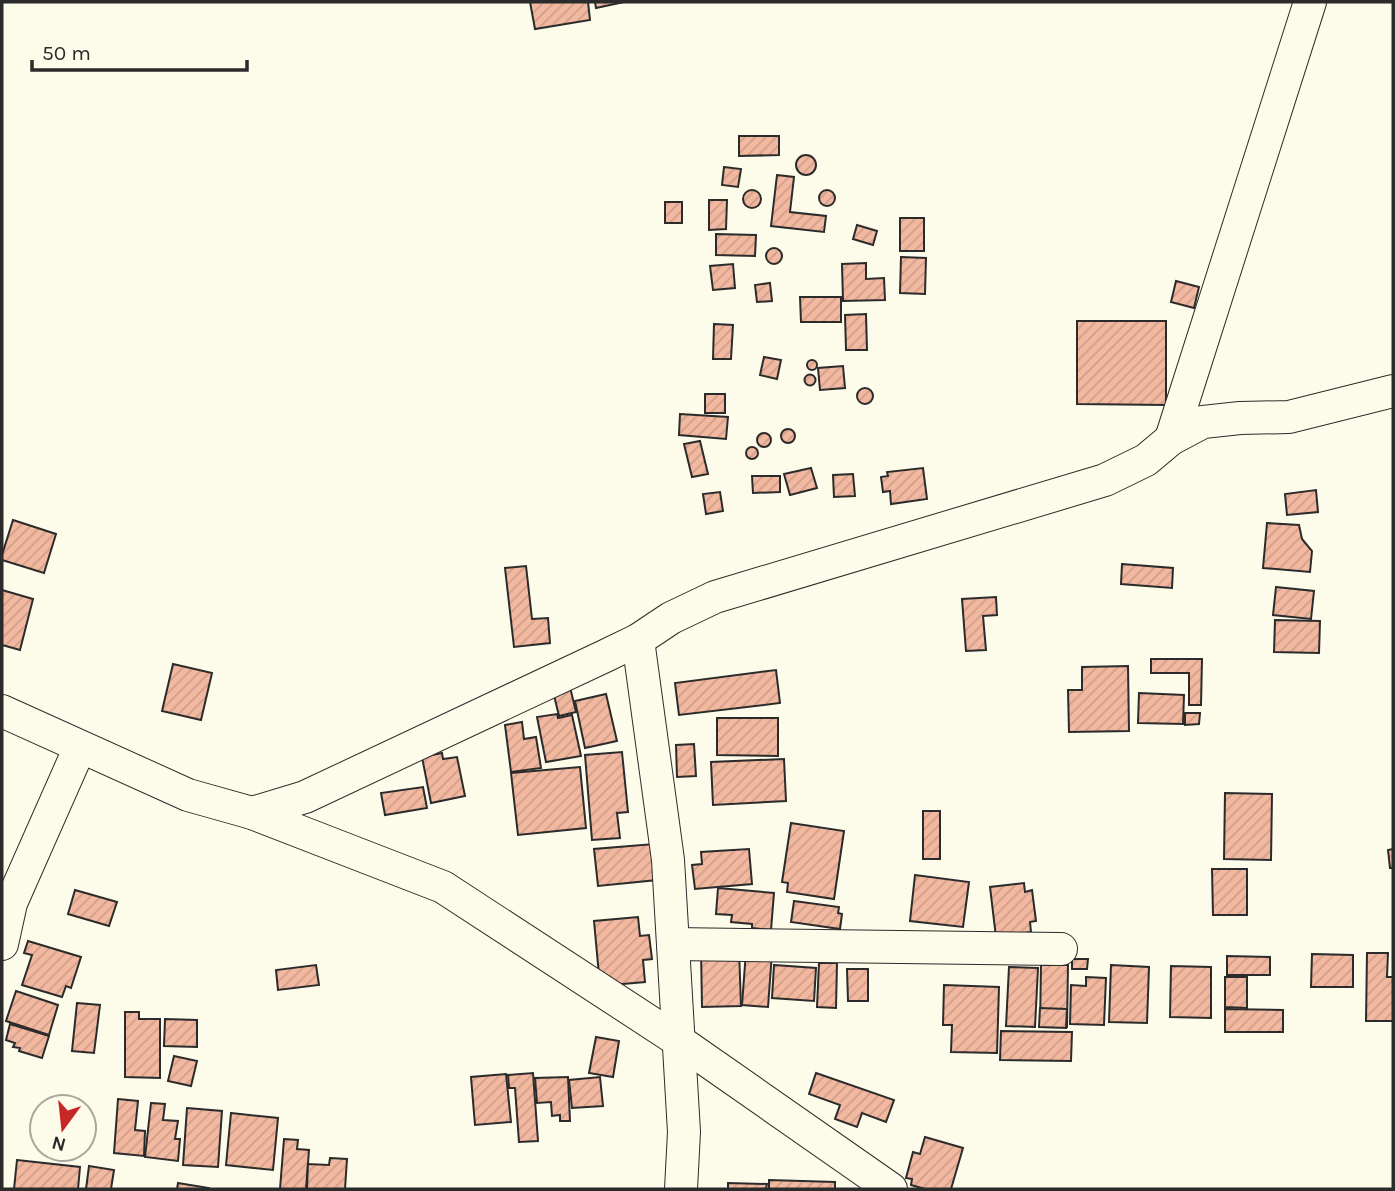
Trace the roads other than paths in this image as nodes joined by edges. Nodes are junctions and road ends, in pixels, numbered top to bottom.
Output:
1 (1310, 2) edge
2 (1393, 391) edge
3 (1171, 439) junction
4 (638, 640) junction
5 (2, 711) edge
6 (80, 747) junction
7 (252, 813) junction
8 (2, 944) edge
9 (673, 944) junction
10 (1060, 949) dead end
11 (679, 1041) junction
12 (681, 1189) edge
13 (891, 1189) edge

1 - 3 street
2 - 3 street
3 - 4 street
4 - 7 street
4 - 9 street
5 - 6 street
6 - 7 street
6 - 8 street
7 - 11 street
9 - 10 street
9 - 11 street
11 - 12 street
11 - 13 street

